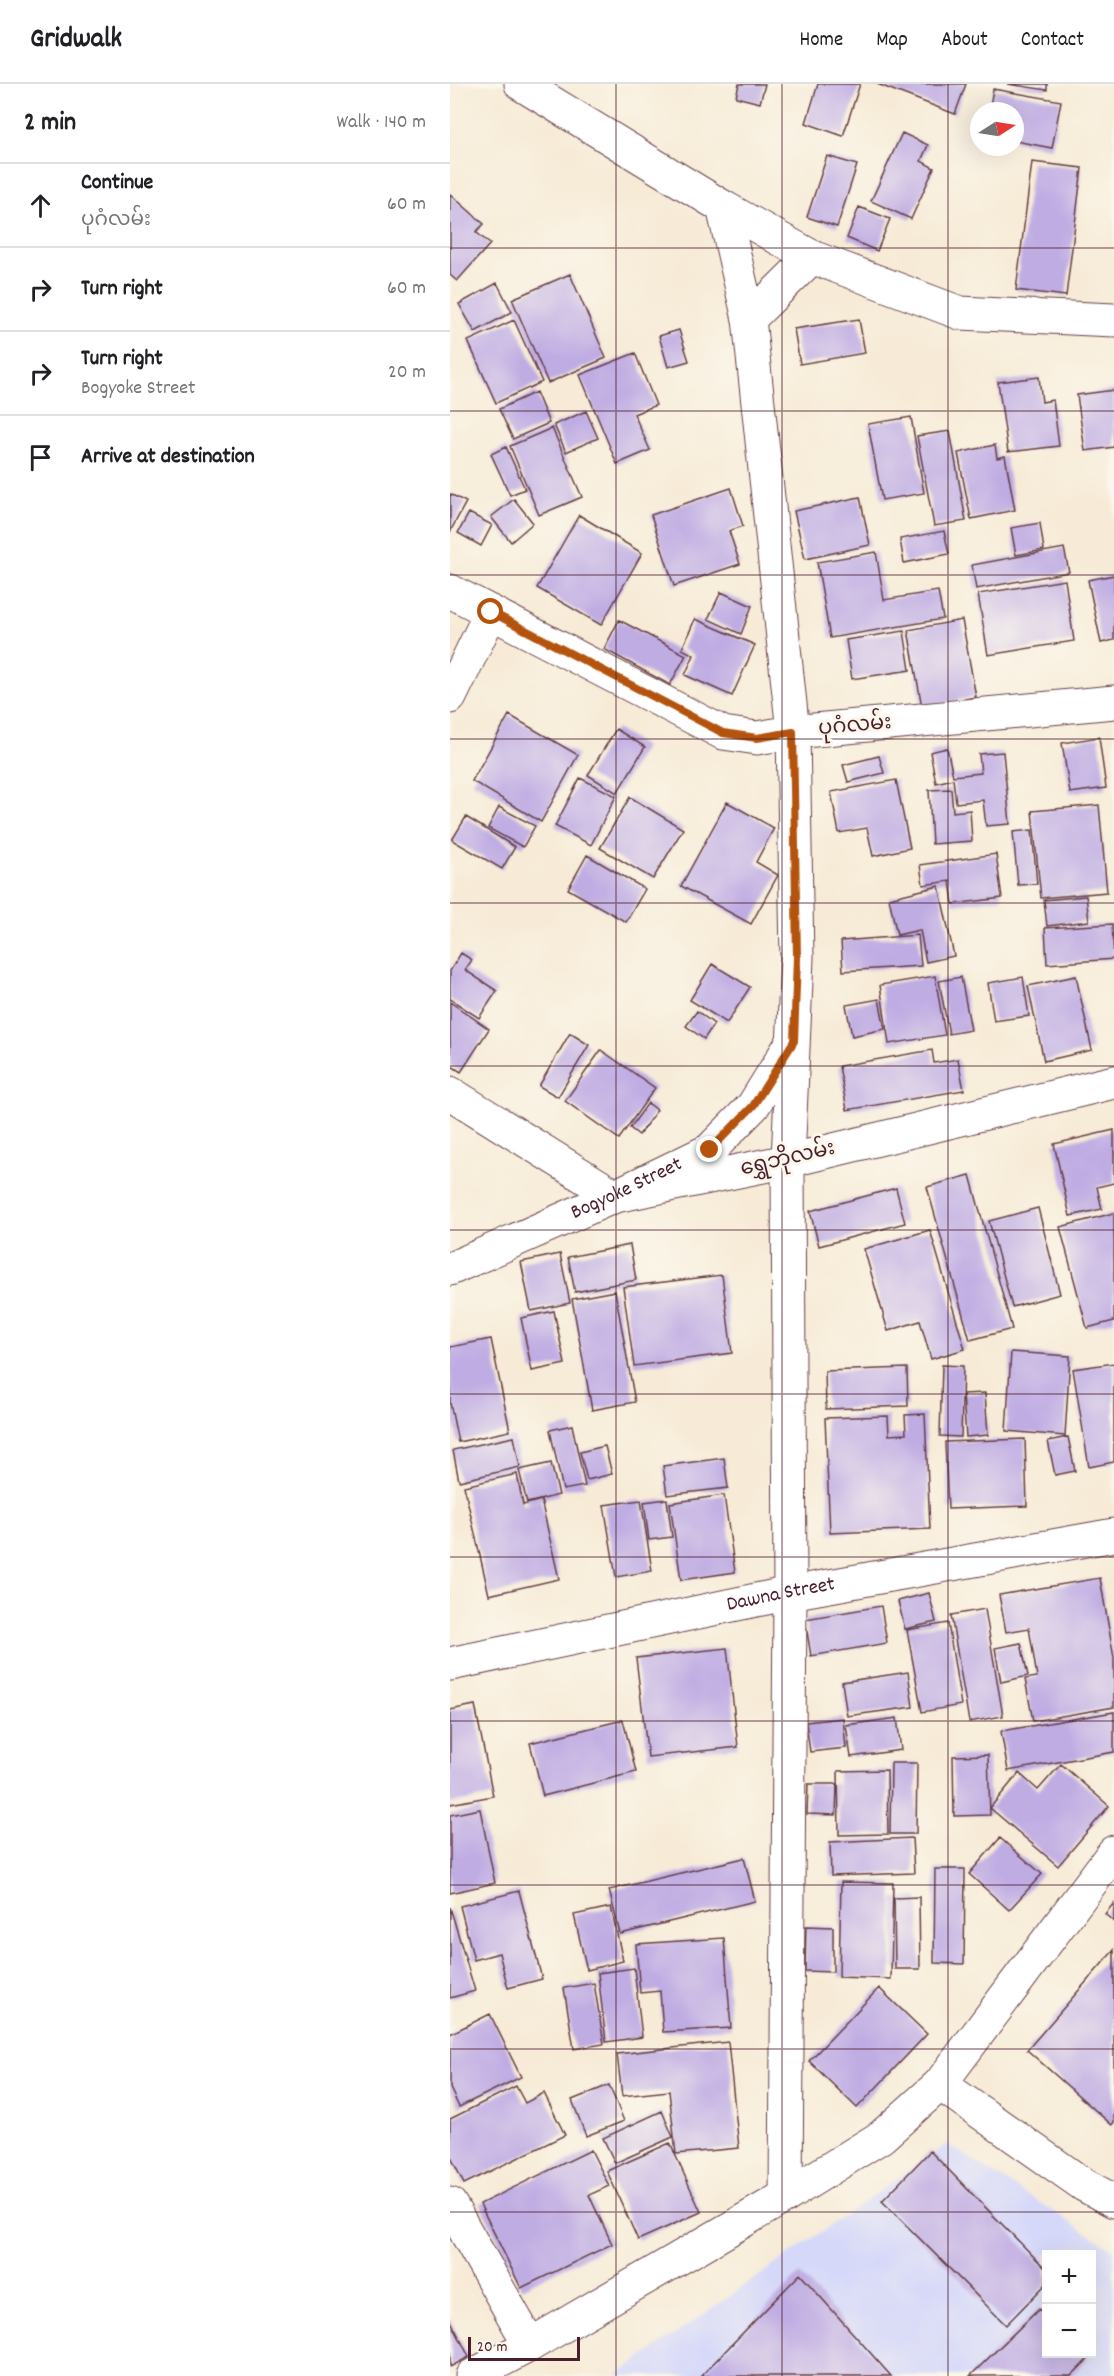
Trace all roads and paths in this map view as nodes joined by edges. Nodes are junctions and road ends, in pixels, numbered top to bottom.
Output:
1 (521, 84) edge
2 (723, 207) junction
3 (812, 257) junction
4 (748, 319) junction
5 (1114, 320) edge
6 (450, 591) edge
7 (491, 612) junction
8 (450, 697) edge
9 (1114, 702) edge
10 (793, 732) junction
11 (794, 1041) junction
12 (1114, 1082) edge
13 (450, 1093) edge
14 (788, 1161) junction
15 (615, 1196) junction
16 (450, 1269) edge
17 (1114, 1535) edge
18 (790, 1593) junction
19 (450, 1664) edge
20 (1114, 1852) edge
21 (940, 2084) junction
22 (786, 2196) junction
23 (1114, 2201) edge
24 (450, 2204) edge
25 (530, 2344) junction
26 (472, 2376) edge

1 - 2 street
2 - 3 street
2 - 4 street
3 - 4 street
3 - 5 street
4 - 10 street
6 - 7 street, ပုဂံလမ်း
7 - 8 street
7 - 10 street, ပုဂံလမ်း
9 - 10 street, ပုဂံလမ်း
10 - 11 street
11 - 14 street
11 - 15 street, Bogyoke Street
12 - 14 street, ရွှေဘိုလမ်း
13 - 15 street
14 - 15 street, ရွှေဘိုလမ်း
14 - 18 street
15 - 16 street, Bogyoke Street
17 - 18 street, Dawna Street
18 - 19 street, Dawna Street
18 - 22 street
20 - 21 street
21 - 22 street
21 - 23 street
22 - 25 street
24 - 25 street
25 - 26 street

